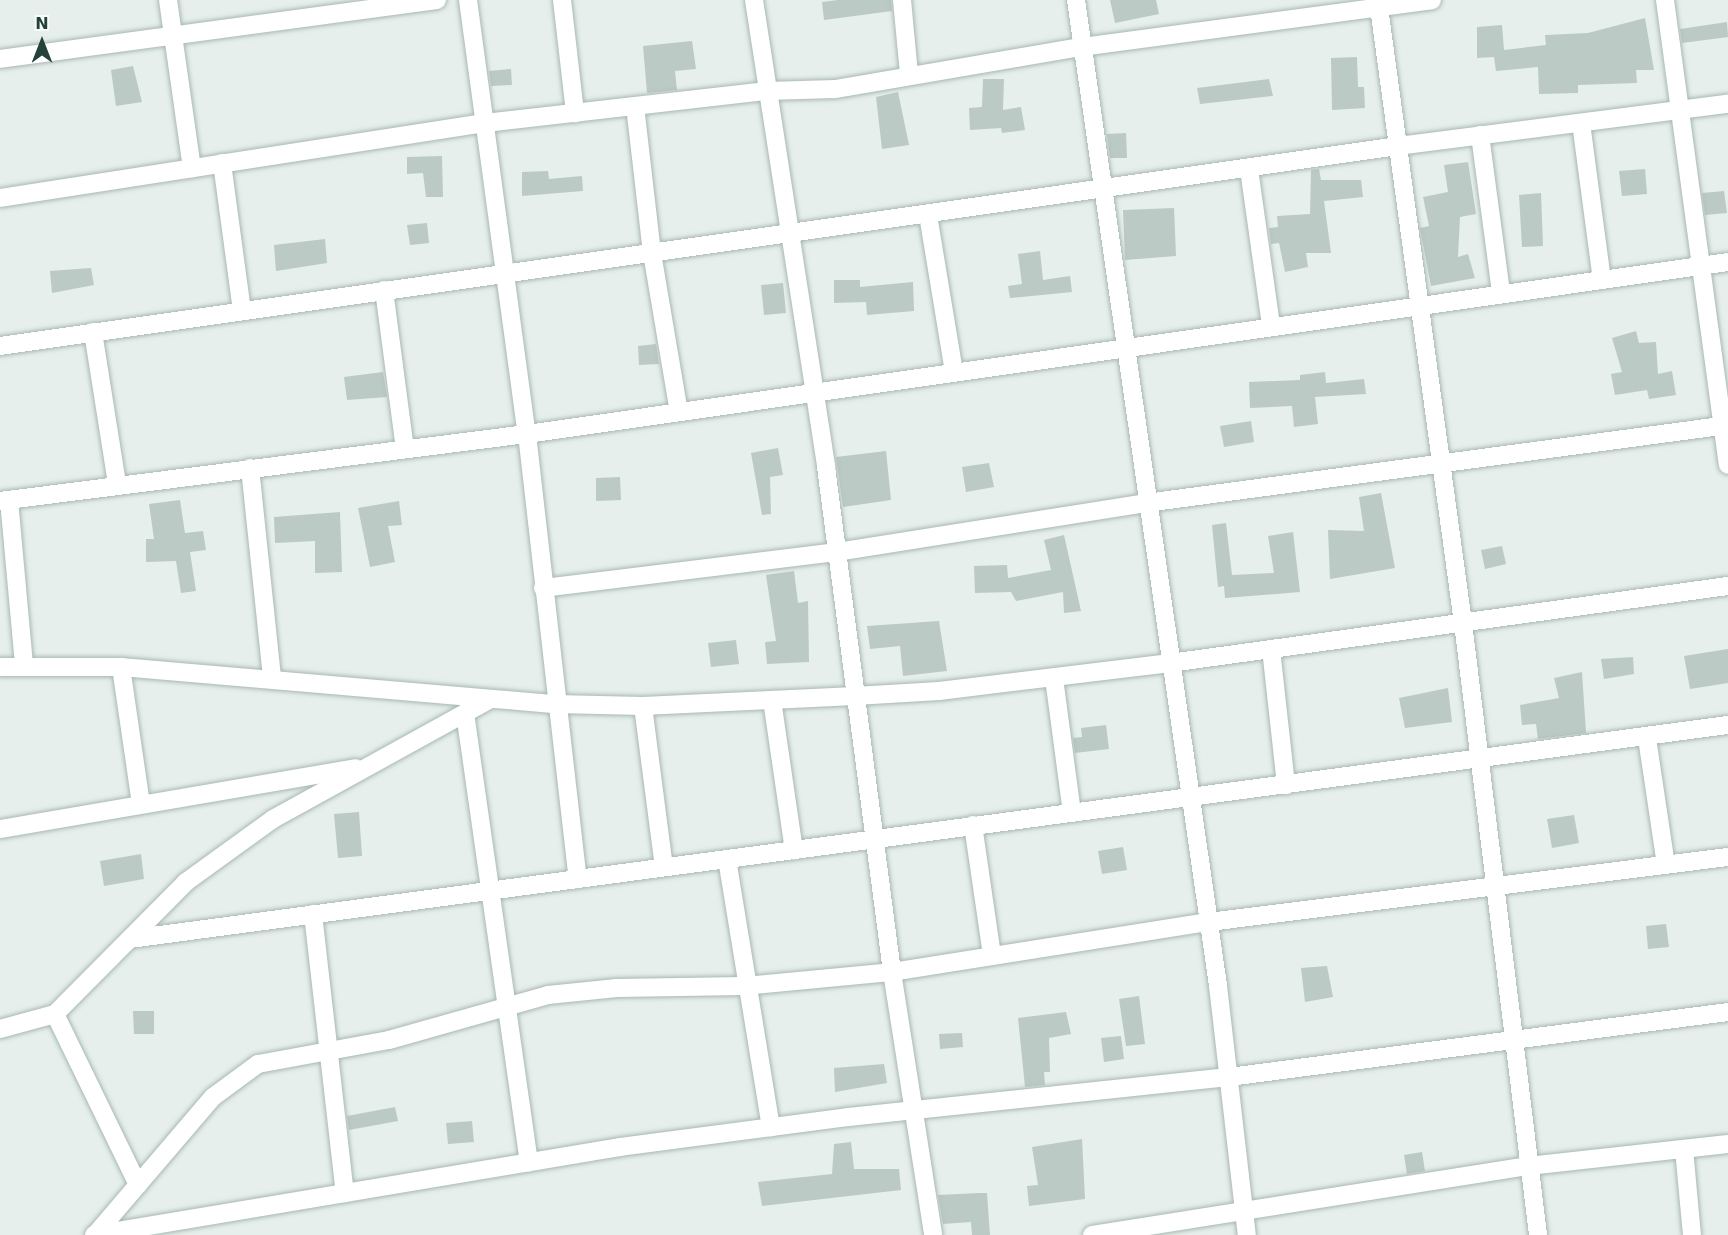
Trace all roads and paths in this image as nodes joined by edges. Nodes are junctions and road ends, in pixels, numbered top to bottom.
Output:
1 (168, 0) edge
2 (437, 0) edge
3 (468, 0) edge
4 (562, 0) edge
5 (754, 0) edge
6 (902, 0) edge
7 (1076, 0) edge
8 (1432, 0) edge
9 (1665, 0) edge
10 (1378, 4) edge
11 (172, 34) junction
12 (1082, 47) junction
13 (0, 59) edge
14 (909, 74) junction
15 (767, 91) junction
16 (1728, 104) edge
17 (635, 106) junction
18 (1680, 110) junction
19 (575, 113) junction
20 (485, 123) junction
21 (1581, 123) junction
22 (1480, 135) junction
23 (1398, 146) junction
24 (222, 163) junction
25 (192, 168) junction
26 (1249, 169) junction
27 (1102, 191) junction
28 (0, 198) edge
29 (928, 215) junction
30 (791, 234) junction
31 (652, 253) junction
32 (1728, 262) edge
33 (1703, 266) junction
34 (505, 273) junction
35 (1602, 280) junction
36 (384, 290) junction
37 (1501, 293) junction
38 (1419, 304) junction
39 (242, 310) junction
40 (1271, 326) junction
41 (93, 332) junction
42 (0, 345) edge
43 (1125, 346) junction
44 (954, 372) junction
45 (815, 392) junction
46 (679, 412) junction
47 (1725, 425) edge
48 (526, 434) junction
49 (405, 449) junction
50 (1441, 463) junction
51 (1728, 465) edge
52 (250, 468) junction
53 (117, 484) junction
54 (5, 501) edge
55 (1146, 503) junction
56 (837, 552) junction
57 (1728, 585) edge
58 (543, 588) junction
59 (1462, 623) junction
60 (1271, 649) junction
61 (1170, 663) junction
62 (24, 666) junction
63 (0, 667) edge
64 (121, 667) junction
65 (1054, 678) junction
66 (272, 679) junction
67 (855, 696) junction
68 (489, 700) junction
69 (772, 700) junction
70 (555, 704) junction
71 (643, 706) junction
72 (465, 713) junction
73 (1728, 725) edge
74 (1647, 738) junction
75 (1480, 759) junction
76 (370, 766) junction
77 (1286, 785) junction
78 (1191, 798) junction
79 (141, 804) junction
80 (1072, 813) junction
81 (973, 825) junction
82 (0, 829) edge
83 (875, 839) junction
84 (794, 850) junction
85 (1728, 857) edge
86 (727, 859) junction
87 (1666, 865) junction
88 (664, 867) junction
89 (578, 879) junction
90 (1496, 885) junction
91 (489, 891) junction
92 (313, 914) junction
93 (1209, 922) junction
94 (130, 939) junction
95 (992, 956) junction
96 (892, 972) junction
97 (744, 986) junction
98 (504, 1007) junction
99 (1728, 1012) edge
100 (55, 1014) junction
101 (0, 1029) edge
102 (1514, 1040) junction
103 (326, 1049) junction
104 (1229, 1077) junction
105 (914, 1112) junction
106 (771, 1127) junction
107 (1728, 1144) edge
108 (1684, 1149) junction
109 (529, 1162) junction
110 (1528, 1166) junction
111 (138, 1185) junction
112 (345, 1193) junction
113 (1245, 1208) junction
114 (94, 1235) edge
115 (933, 1235) edge
116 (1092, 1235) edge
117 (1247, 1235) edge
118 (1538, 1235) edge
119 (1692, 1235) edge

1 - 11 street
2 - 11 street
3 - 20 street
4 - 19 street
5 - 15 street
6 - 14 street
7 - 12 street
8 - 10 street
9 - 18 street
10 - 12 street
10 - 23 street
11 - 13 street
11 - 25 street
12 - 14 street
12 - 27 street
14 - 15 street
15 - 17 street
15 - 30 street
16 - 18 street
17 - 19 street
17 - 31 street
18 - 21 street
18 - 33 street
19 - 20 street
20 - 24 street
20 - 34 street
21 - 22 street
21 - 35 street
22 - 23 street
22 - 37 street
23 - 26 street
23 - 38 street
24 - 25 street
24 - 39 street
25 - 28 street
26 - 27 street
26 - 40 street
27 - 29 street
27 - 43 street
29 - 30 street
29 - 44 street
30 - 31 street
30 - 45 street
31 - 34 street
31 - 46 street
32 - 33 street
33 - 35 street
33 - 47 street
34 - 36 street
34 - 48 street
35 - 37 street
36 - 39 street
36 - 49 street
37 - 38 street
38 - 40 street
38 - 50 street
39 - 41 street
40 - 43 street
41 - 42 street
41 - 53 street
43 - 44 street
43 - 55 street
44 - 45 street
45 - 46 street
45 - 56 street
46 - 48 street
47 - 50 street
47 - 51 street
48 - 49 street
48 - 58 street
49 - 52 street
50 - 55 street
50 - 59 street
52 - 53 street
52 - 66 street
53 - 54 street
54 - 62 street
55 - 56 street
55 - 61 street
56 - 58 street
56 - 67 street
57 - 59 street
58 - 70 street
59 - 60 street
59 - 75 street
60 - 61 street
60 - 77 street
61 - 65 street
61 - 78 street
62 - 63 street
62 - 64 street
64 - 66 street
64 - 79 street
65 - 67 street
65 - 80 street
66 - 68 street
67 - 69 street
67 - 83 street
68 - 70 street
68 - 72 street
69 - 71 street
69 - 84 street
70 - 71 street
70 - 89 street
71 - 88 street
72 - 76 street
72 - 91 street
73 - 74 street
74 - 75 street
74 - 87 street
75 - 77 street
75 - 90 street
76 - 79 street
76 - 94 street
77 - 78 street
78 - 80 street
78 - 93 street
79 - 82 street
80 - 81 street
81 - 83 street
81 - 95 street
83 - 84 street
83 - 96 street
84 - 86 street
85 - 87 street
86 - 88 street
86 - 97 street
87 - 90 street
88 - 89 street
89 - 91 street
90 - 93 street
90 - 102 street
91 - 92 street
91 - 98 street
92 - 94 street
92 - 103 street
93 - 95 street
93 - 104 street
94 - 100 street
95 - 96 street
96 - 97 street
96 - 105 street
97 - 98 street
97 - 106 street
98 - 103 street
98 - 109 street
99 - 102 street
100 - 101 street
100 - 111 street
102 - 104 street
102 - 110 street
103 - 111 street
103 - 112 street
104 - 105 street
104 - 113 street
105 - 106 street
105 - 115 street
106 - 109 street
107 - 108 street
108 - 110 street
108 - 119 street
109 - 112 street
110 - 113 street
110 - 118 street
111 - 114 street
112 - 114 street
113 - 116 street
113 - 117 street

